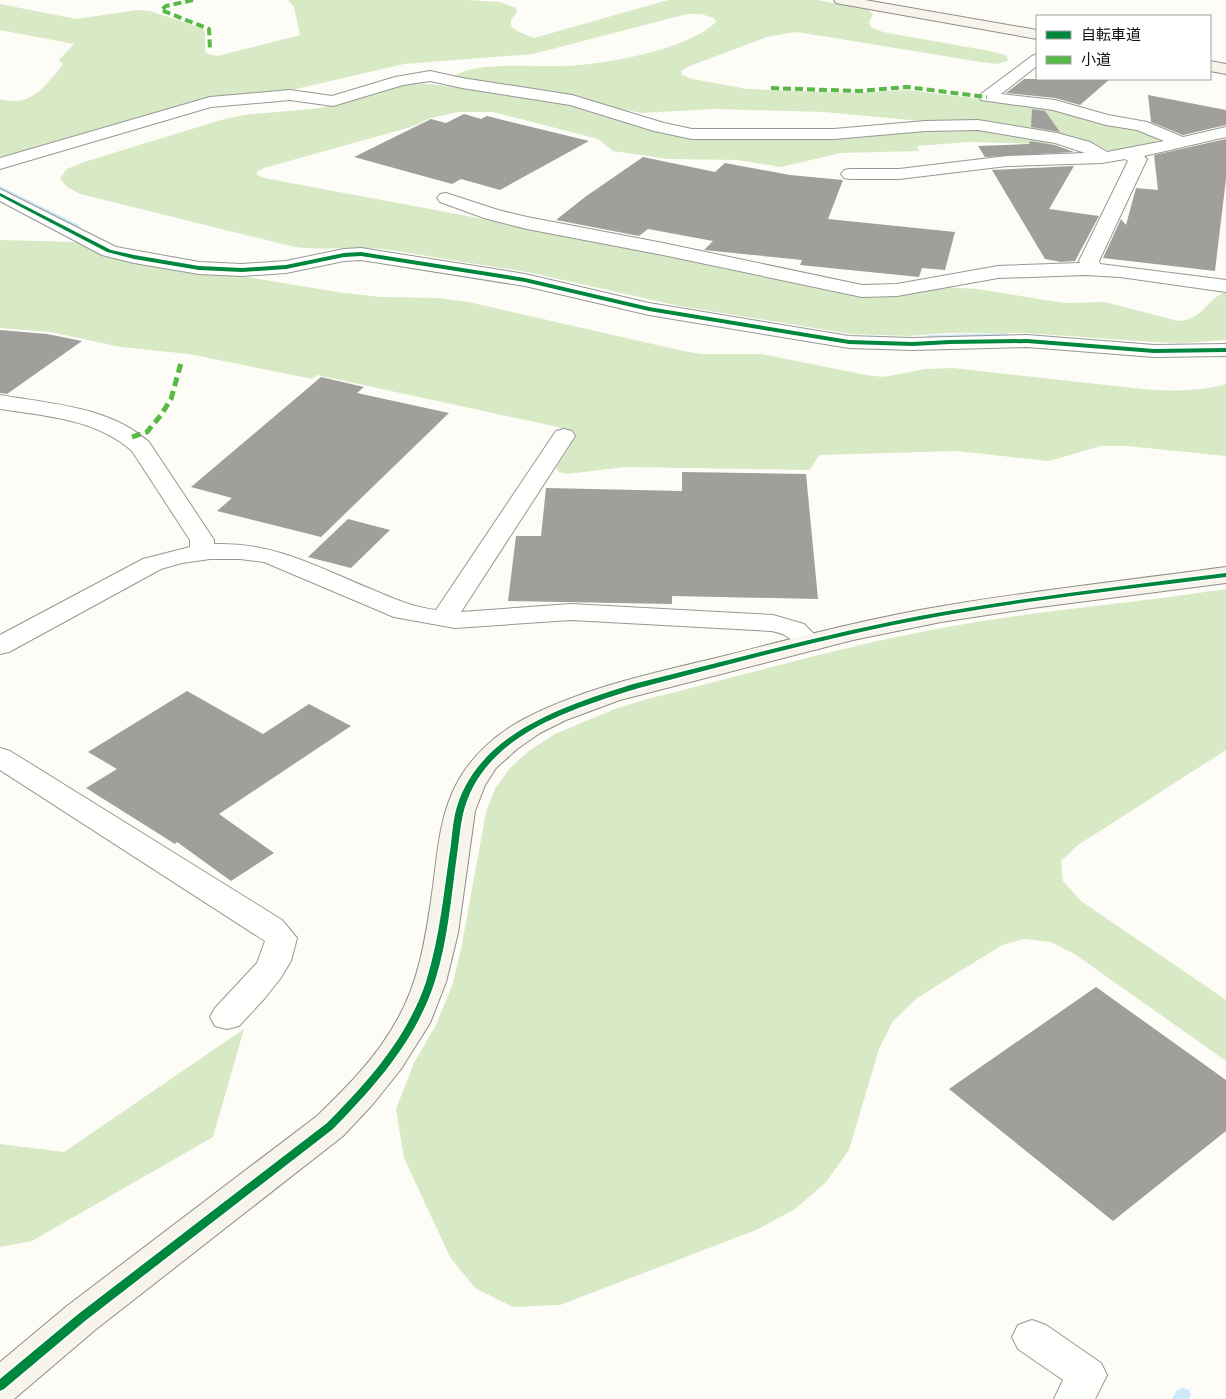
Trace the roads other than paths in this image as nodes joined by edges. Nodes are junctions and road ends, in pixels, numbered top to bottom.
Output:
1 (841, 0) edge
2 (1036, 35) edge
3 (1036, 59) edge
4 (1211, 66) edge
5 (1226, 69) edge
6 (1226, 132) edge
7 (1182, 142) junction
8 (1129, 154) junction
9 (1104, 157) junction
10 (0, 164) edge
11 (850, 174) dead end
12 (0, 194) edge
13 (446, 198) dead end
14 (1092, 269) junction
15 (1226, 286) edge
16 (1226, 350) edge
17 (0, 402) edge
18 (564, 436) dead end
19 (202, 551) junction
20 (1226, 575) edge
21 (443, 619) junction
22 (6, 636) edge
23 (810, 643) junction
24 (0, 756) edge
25 (227, 1017) dead end
26 (1032, 1337) dead end
27 (0, 1386) edge
28 (1074, 1399) edge

1 - 2 street
3 - 7 street
4 - 5 street
6 - 7 street
7 - 8 street
8 - 9 street
8 - 14 street
9 - 10 street
9 - 11 street
12 - 16 street
13 - 14 street
14 - 15 street
17 - 19 street
18 - 21 street
19 - 21 street
19 - 22 street
20 - 23 street
21 - 23 street
23 - 27 street
24 - 25 street
26 - 28 street

